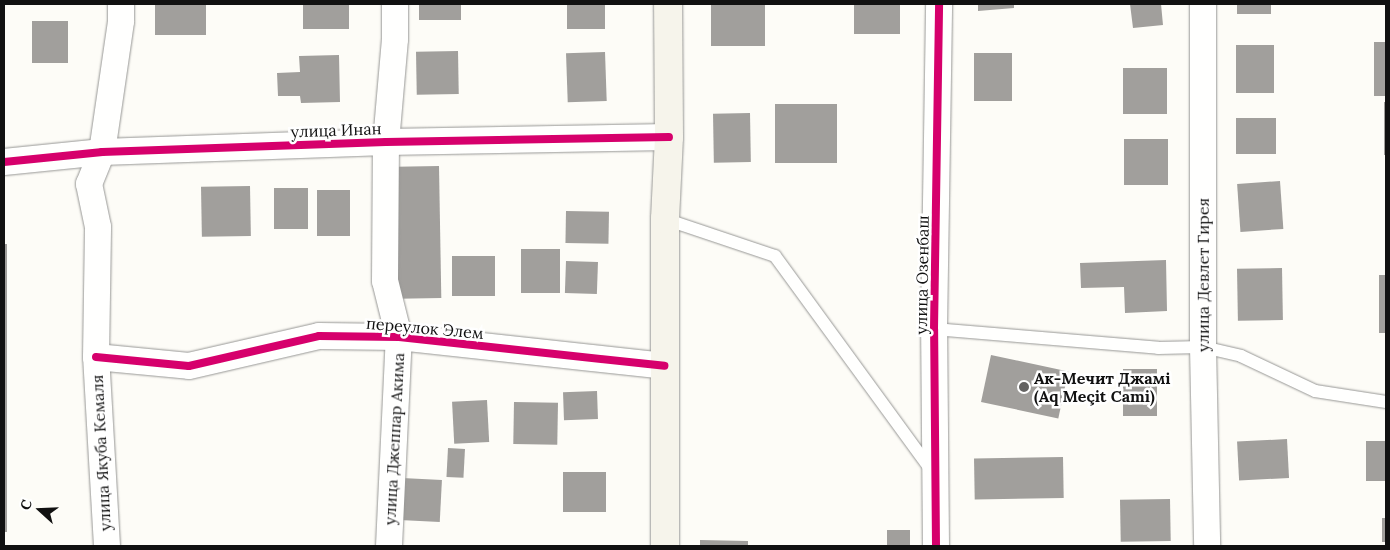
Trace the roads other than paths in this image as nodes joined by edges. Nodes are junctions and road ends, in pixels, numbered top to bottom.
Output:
1 (121, 4) edge
2 (395, 4) edge
3 (668, 4) edge
4 (939, 4) edge
5 (1203, 4) edge
6 (669, 137) junction
7 (386, 142) junction
8 (102, 152) junction
9 (4, 162) edge
10 (665, 219) junction
11 (934, 329) junction
12 (399, 337) junction
13 (1203, 348) junction
14 (96, 357) junction
15 (664, 366) junction
16 (1386, 402) edge
17 (935, 476) junction
18 (106, 546) edge
19 (389, 546) edge
20 (665, 546) edge
21 (936, 546) edge
22 (1207, 546) edge

1 - 8 street, улица Якуба Кемаля
2 - 7 street, улица Джеппар Акима
3 - 6 street
4 - 11 street, улица Озенбаш
5 - 13 street, улица Девлет Гирея
6 - 7 street, улица Инан
6 - 10 street
7 - 8 street, улица Инан
7 - 12 street, улица Джеппар Акима
8 - 9 street, улица Инан
8 - 14 street, улица Якуба Кемаля
10 - 15 street
10 - 17 lane
11 - 13 lane
11 - 17 street, улица Озенбаш
12 - 14 street, переулок Элем
12 - 15 street, переулок Элем
12 - 19 street, улица Джеппар Акима
13 - 16 lane
13 - 22 street, улица Девлет Гирея
14 - 18 street, улица Якуба Кемаля
15 - 20 street
17 - 21 street, улица Озенбаш

